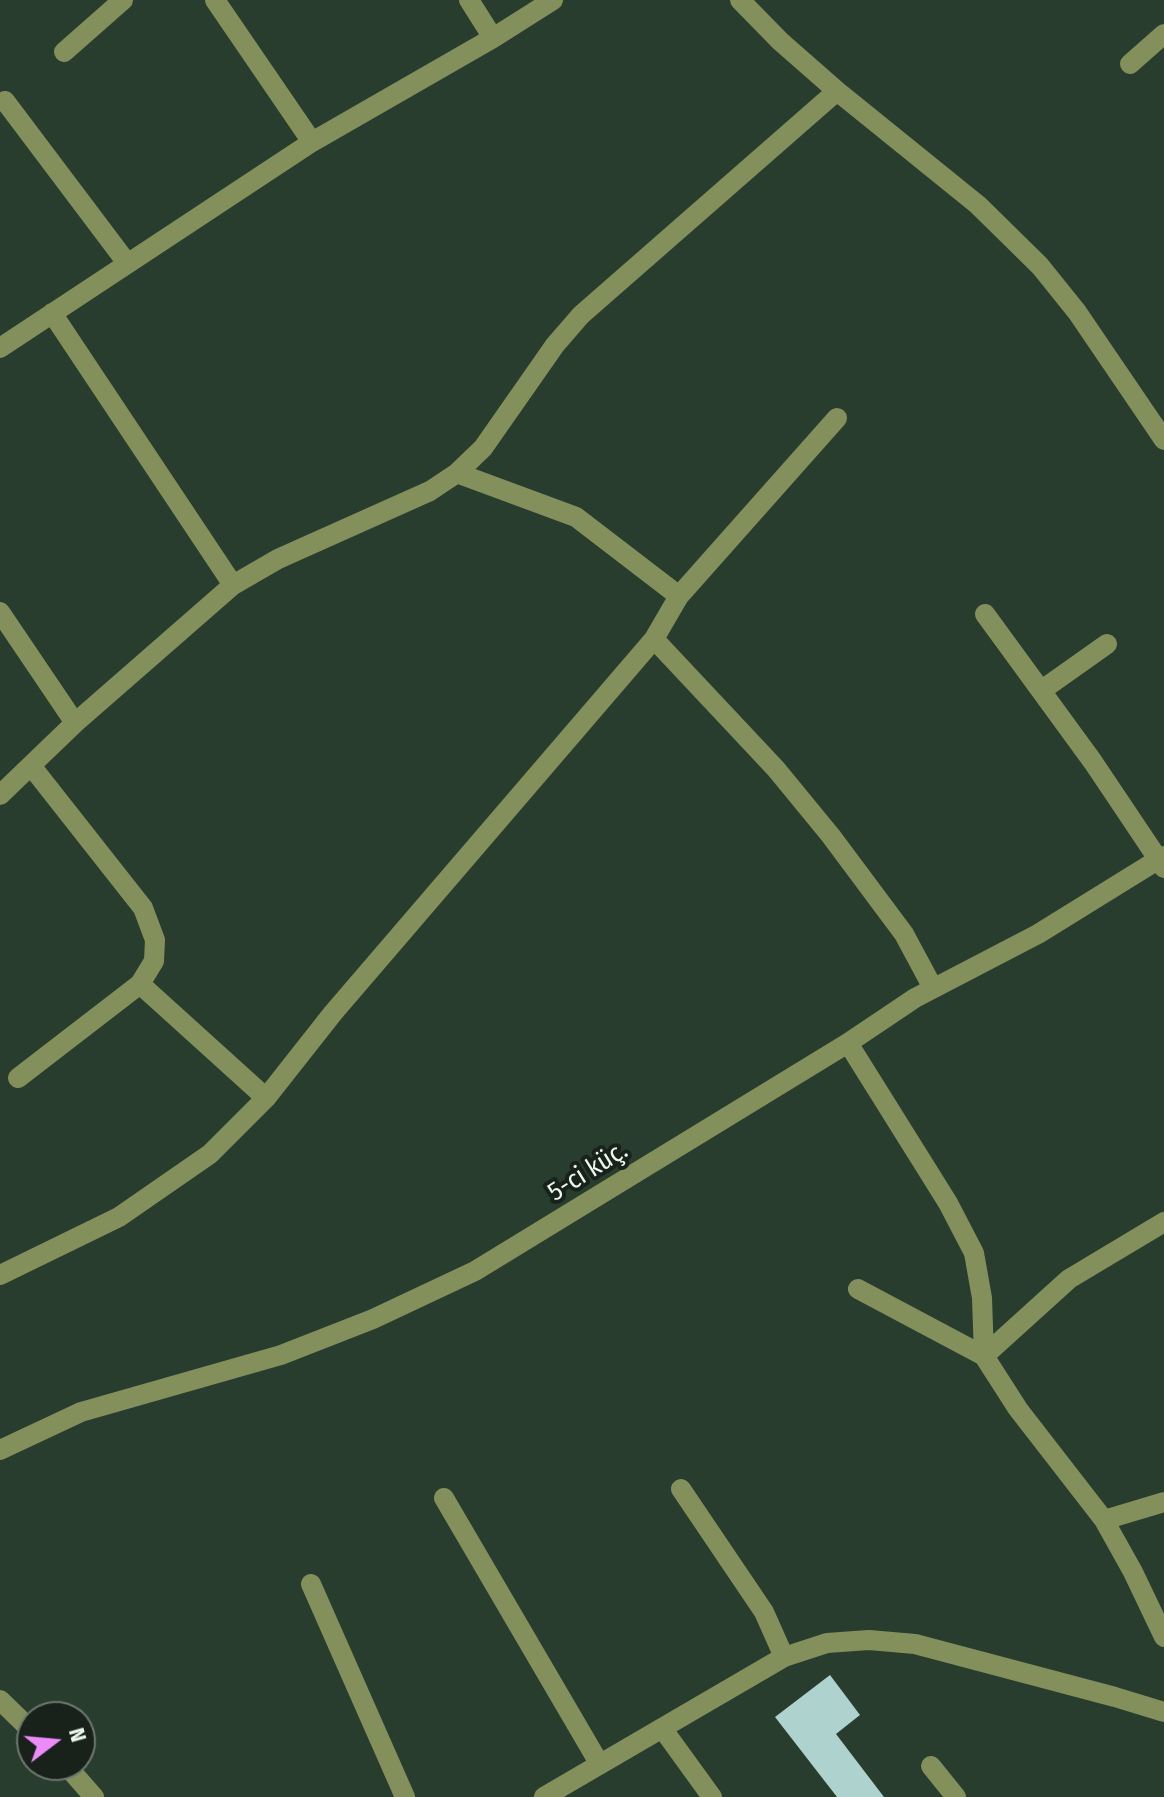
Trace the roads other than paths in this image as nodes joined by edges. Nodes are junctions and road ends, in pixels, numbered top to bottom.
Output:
1 (123, 0) edge
2 (215, 0) edge
3 (469, 0) edge
4 (553, 0) edge
5 (740, 0) edge
6 (1164, 34) edge
7 (493, 38) junction
8 (64, 52) dead end
9 (1130, 64) dead end
10 (837, 91) junction
11 (5, 101) dead end
12 (312, 142) junction
13 (127, 263) junction
14 (52, 313) junction
15 (0, 348) edge
16 (837, 418) dead end
17 (1164, 440) edge
18 (457, 473) junction
19 (233, 585) junction
20 (679, 596) junction
21 (0, 612) edge
22 (985, 614) dead end
23 (654, 639) junction
24 (1107, 644) dead end
25 (1042, 690) junction
26 (75, 723) junction
27 (32, 767) junction
28 (0, 795) edge
29 (1162, 861) edge
30 (140, 984) junction
31 (933, 988) junction
32 (848, 1043) junction
33 (18, 1078) dead end
34 (266, 1098) junction
35 (1164, 1222) edge
36 (0, 1275) edge
37 (858, 1289) dead end
38 (984, 1356) junction
39 (0, 1450) edge
40 (681, 1489) dead end
41 (444, 1498) dead end
42 (1164, 1502) edge
43 (1104, 1520) junction
44 (311, 1584) dead end
45 (1164, 1637) edge
46 (784, 1657) junction
47 (0, 1700) edge
48 (1164, 1712) edge
49 (16, 1716) edge
50 (662, 1728) junction
51 (599, 1763) junction
52 (931, 1766) dead end
53 (80, 1781) edge
54 (94, 1797) edge
55 (405, 1797) edge
56 (544, 1797) edge
57 (712, 1797) edge
58 (956, 1797) edge

1 - 8 street
2 - 12 street
3 - 7 street
4 - 7 street
5 - 10 street
6 - 9 street
7 - 12 street
10 - 17 street
10 - 18 street
11 - 13 street
12 - 13 street
13 - 14 street
14 - 15 street
14 - 19 street
16 - 20 street
18 - 19 street
18 - 20 street
19 - 26 street
20 - 23 street
21 - 26 street
22 - 25 street
23 - 31 street
23 - 34 street
24 - 25 street
25 - 29 street
26 - 27 street
27 - 28 street
27 - 30 street
29 - 31 street, 5-ci küç.
30 - 33 street
30 - 34 street
31 - 32 street, 5-ci küç.
32 - 38 street
32 - 39 street, 5-ci küç.
34 - 36 street
35 - 38 street
37 - 38 street
38 - 43 street
40 - 46 street
41 - 51 street
42 - 43 street
43 - 45 street
44 - 55 street
46 - 48 street
46 - 50 street
47 - 49 street
50 - 51 street
50 - 57 street
51 - 56 street
52 - 58 street
53 - 54 street

